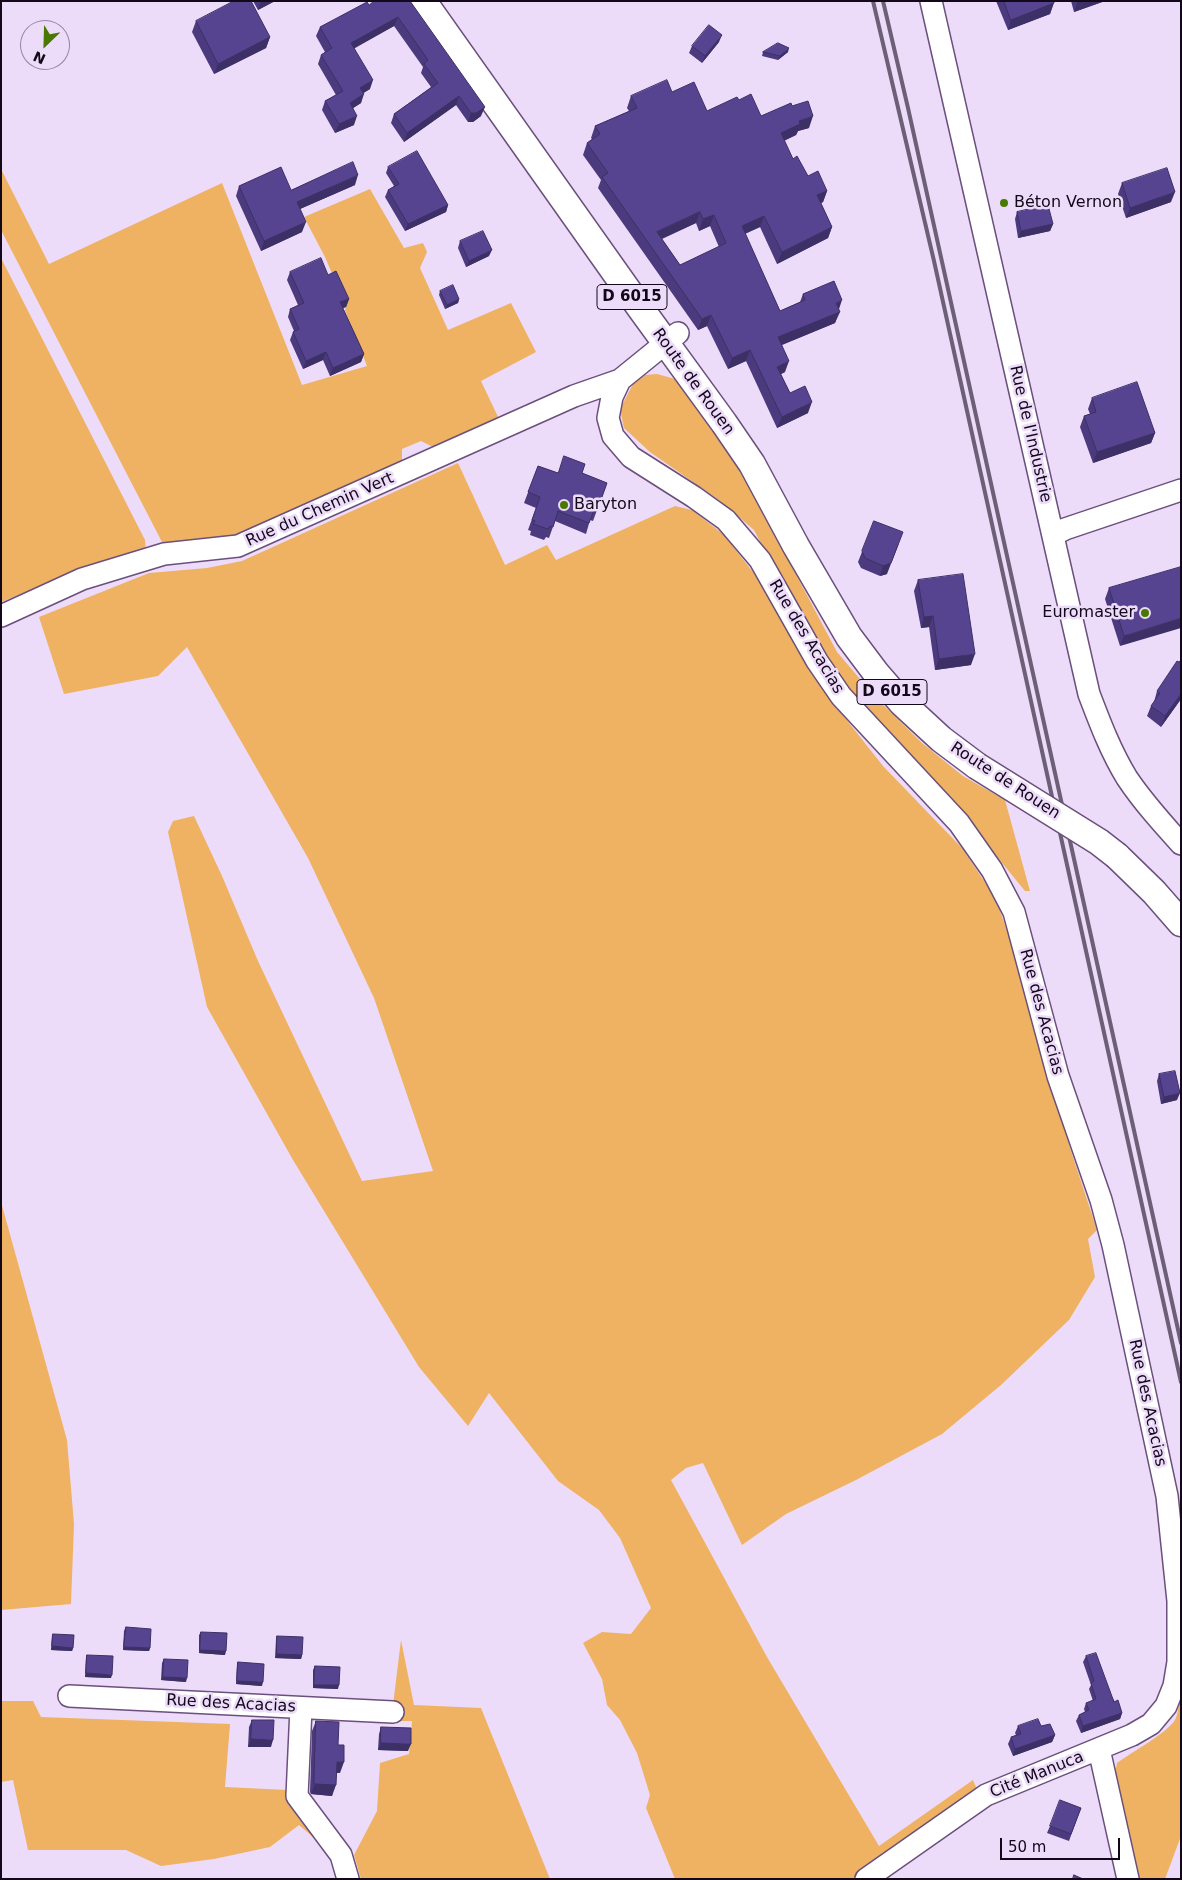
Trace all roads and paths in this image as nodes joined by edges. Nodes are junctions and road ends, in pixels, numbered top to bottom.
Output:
1 (423, 1) edge
2 (444, 1) edge
3 (931, 1) edge
4 (672, 338) junction
5 (620, 380) junction
6 (574, 396) junction
7 (608, 418) junction
8 (1181, 490) edge
9 (1053, 535) junction
10 (1, 616) edge
11 (1181, 844) edge
12 (1181, 923) edge
13 (69, 1696) dead end
14 (301, 1708) junction
15 (393, 1712) dead end
16 (1100, 1749) junction
17 (348, 1879) edge
18 (866, 1879) edge
19 (1128, 1879) edge

1 - 4 main road, Route de Rouen / D 6015
2 - 4 main road, Route de Rouen / D 6015
3 - 9 street, Rue de l'Industrie
4 - 5 street, Rue du Chemin Vert
4 - 12 main road, Route de Rouen / D 6015, bridge
5 - 6 street, Rue du Chemin Vert
5 - 7 street
6 - 7 street
6 - 10 street, Rue du Chemin Vert
7 - 16 street, Rue des Acacias
8 - 9 street
9 - 11 street, Rue de l'Industrie
13 - 14 street, Rue des Acacias
14 - 15 street, Rue des Acacias
14 - 17 street
16 - 18 street, Cité Manuca
16 - 19 street, Cité Manuca

